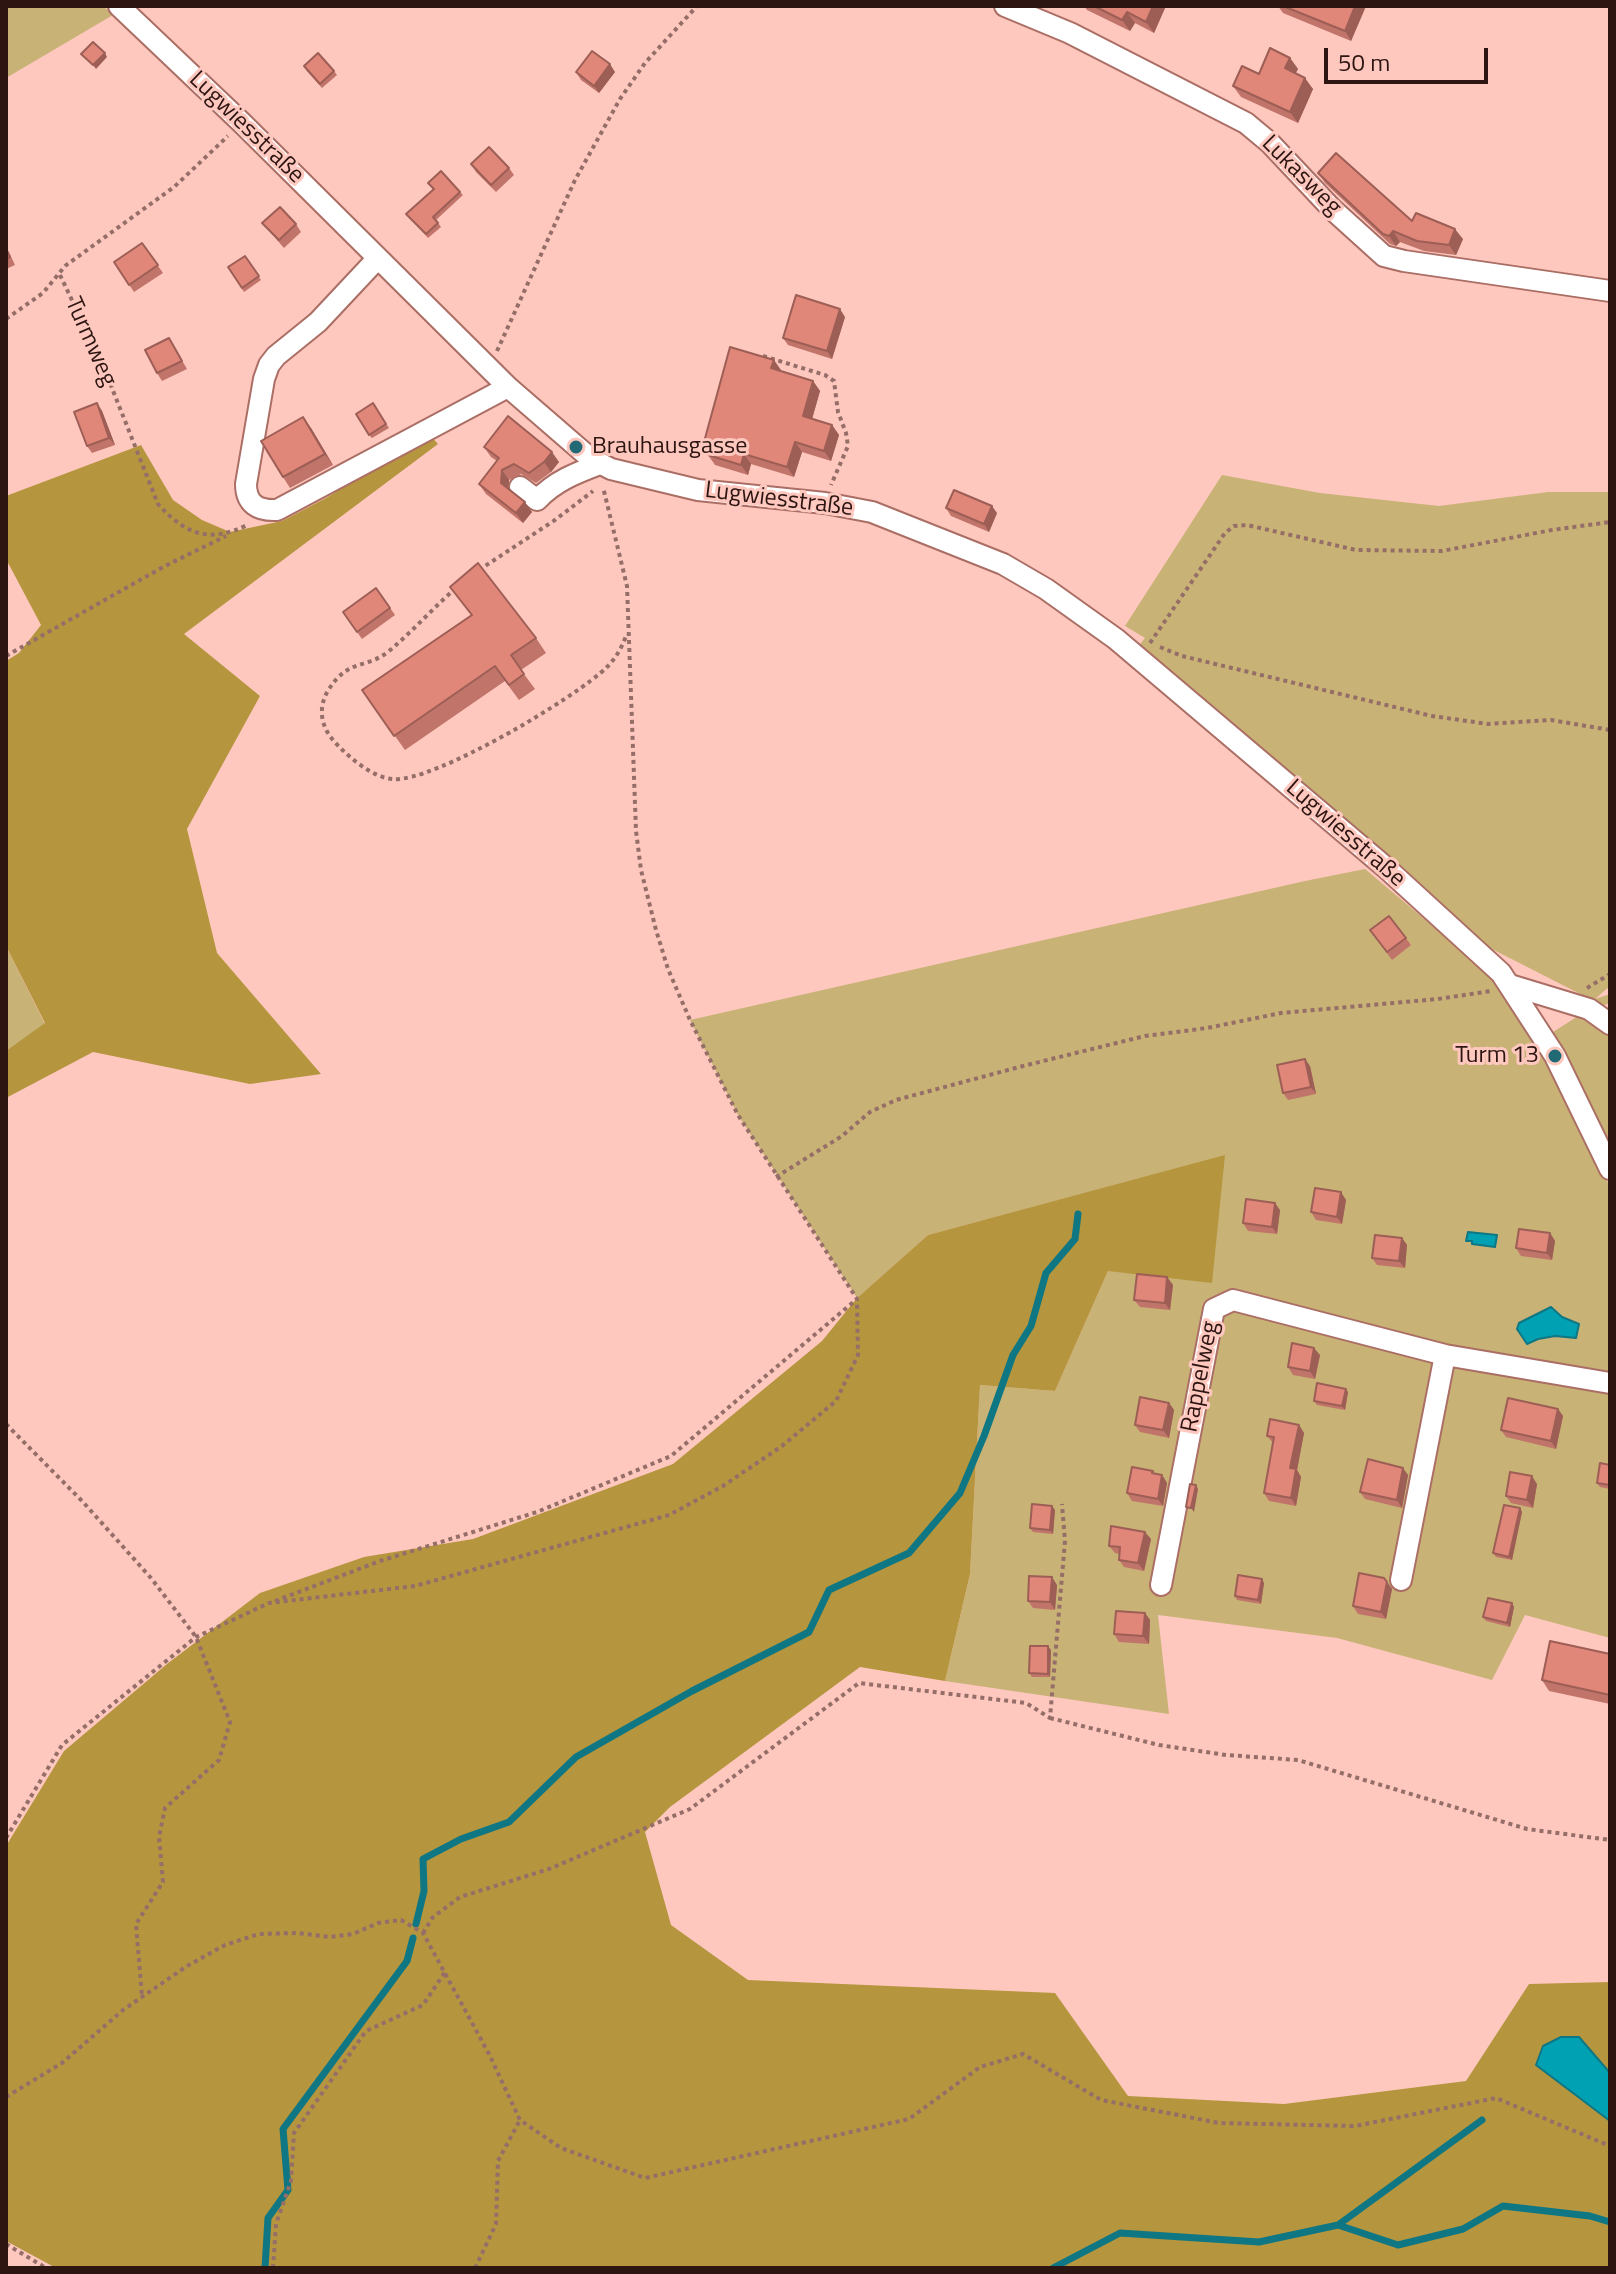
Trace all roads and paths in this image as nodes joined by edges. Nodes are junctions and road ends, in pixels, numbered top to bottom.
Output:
1 (119, 6) edge
2 (697, 6) edge
3 (1005, 6) edge
4 (241, 122) junction
5 (378, 258) junction
6 (60, 275) junction
7 (1610, 291) edge
8 (6, 319) edge
9 (763, 356) edge
10 (489, 369) junction
11 (508, 387) junction
12 (600, 464) junction
13 (520, 487) dead end
14 (825, 503) junction
15 (277, 510) junction
16 (1610, 522) edge
17 (228, 535) junction
18 (470, 576) edge
19 (463, 582) edge
20 (628, 629) junction
21 (6, 656) edge
22 (1610, 730) edge
23 (1510, 985) junction
24 (1610, 1003) edge
25 (1589, 1009) junction
26 (1610, 1024) edge
27 (1610, 1169) edge
28 (776, 1177) junction
29 (857, 1299) junction
30 (1445, 1355) junction
31 (1610, 1383) edge
32 (6, 1424) edge
33 (1062, 1504) dead end
34 (1401, 1580) dead end
35 (1161, 1585) dead end
36 (269, 1603) junction
37 (196, 1637) junction
38 (1050, 1718) junction
39 (6, 1838) edge
40 (1610, 1840) edge
41 (423, 1933) junction
42 (445, 1972) junction
43 (142, 1997) junction
44 (6, 2097) edge
45 (520, 2120) junction
46 (1610, 2146) edge
47 (6, 2244) edge
48 (46, 2268) edge
49 (273, 2268) edge
50 (475, 2268) edge

1 - 4 street, Lugwiesstraße
2 - 10 path
3 - 7 street, Lukasweg
4 - 5 street, Lugwiesstraße
4 - 6 path, Turmweg
5 - 10 street, Lugwiesstraße
5 - 15 street
6 - 8 path
6 - 17 path, Turmweg
9 - 14 path
10 - 11 street, Lugwiesstraße
11 - 12 street, Lugwiesstraße
11 - 15 street
12 - 13 street
12 - 14 street, Lugwiesstraße
14 - 23 street, Lugwiesstraße
15 - 17 path
16 - 22 path
17 - 21 path
18 - 20 path
19 - 20 path
20 - 28 path
23 - 25 street
23 - 27 street, Lugwiesstraße
23 - 28 path
24 - 25 street
25 - 26 street
28 - 29 path
29 - 36 path
29 - 36 path
30 - 31 street, Rappelweg
30 - 34 street
30 - 35 street, Rappelweg
32 - 37 path
33 - 38 path
36 - 37 path
37 - 39 path
37 - 43 path
38 - 40 path
38 - 41 path
41 - 42 path
41 - 43 path
42 - 45 path
42 - 49 path
43 - 44 path
45 - 46 path
45 - 50 path
47 - 48 path

